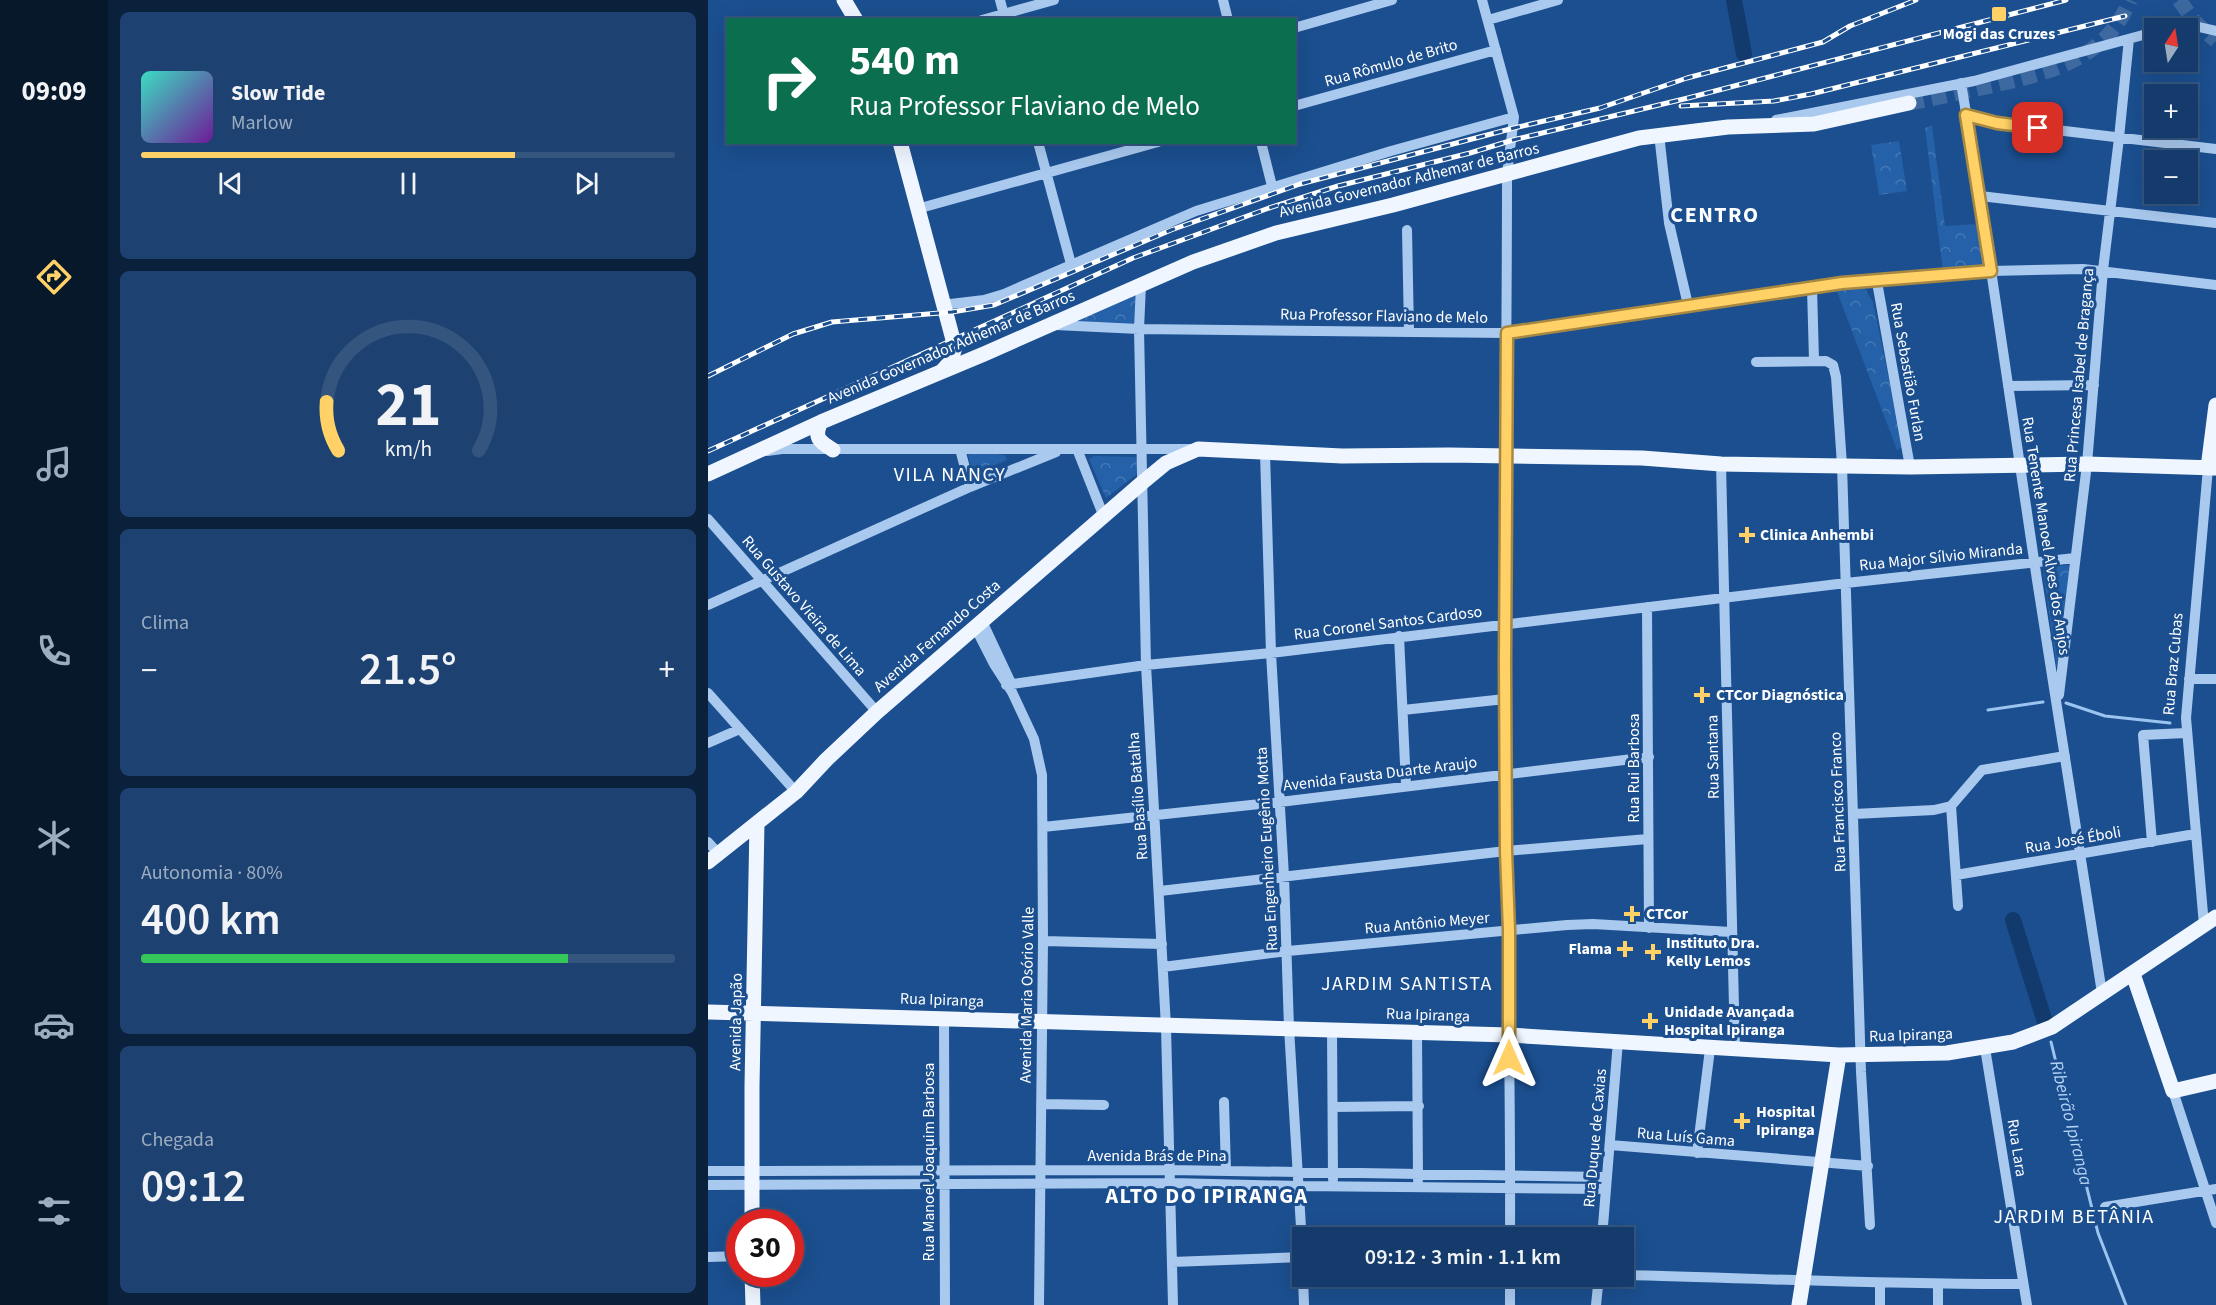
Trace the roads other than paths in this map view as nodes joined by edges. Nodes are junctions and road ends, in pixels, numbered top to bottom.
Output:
1 (833, 0) edge
2 (844, 0) edge
3 (1000, 0) edge
4 (1054, 0) edge
5 (1223, 0) edge
6 (1392, 0) edge
7 (1482, 0) edge
8 (1558, 0) edge
9 (1004, 16) edge
10 (843, 18) edge
11 (855, 18) edge
12 (1228, 18) edge
13 (1488, 20) junction
14 (1296, 27) edge
15 (2198, 27) edge
16 (2216, 31) edge
17 (2144, 35) edge
18 (2129, 39) junction
19 (1496, 50) junction
20 (1961, 83) junction
21 (1909, 103) tunnel mouth
22 (1296, 105) edge
23 (1966, 115) junction
24 (1514, 117) junction
25 (1756, 125) junction
26 (1659, 134) junction
27 (2120, 138) junction
28 (901, 144) edge
29 (908, 144) edge
30 (1039, 144) edge
31 (1151, 144) edge
32 (1262, 144) edge
33 (2216, 149) edge
34 (1046, 172) junction
35 (1507, 174) junction
36 (1272, 186) junction
37 (1980, 196) junction
38 (921, 209) junction
39 (2110, 212) junction
40 (2216, 223) edge
41 (1407, 230) dead end
42 (1071, 264) junction
43 (2103, 270) junction
44 (1991, 271) junction
45 (1877, 282) junction
46 (1141, 285) junction
47 (2216, 285) edge
48 (1816, 288) junction
49 (946, 305) junction
50 (1688, 305) junction
51 (1051, 325) junction
52 (1139, 329) junction
53 (1409, 331) junction
54 (1507, 333) junction
55 (984, 354) junction
56 (1814, 360) junction
57 (1756, 362) dead end
58 (941, 372) junction
59 (2094, 385) junction
60 (2008, 386) junction
61 (2216, 405) edge
62 (821, 422) junction
63 (960, 449) junction
64 (1062, 449) junction
65 (1077, 449) junction
66 (1141, 449) junction
67 (1198, 449) junction
68 (833, 450) junction
69 (1265, 453) junction
70 (749, 454) junction
71 (1507, 456) junction
72 (1721, 464) junction
73 (2087, 464) junction
74 (1842, 465) junction
75 (2020, 465) junction
76 (1910, 467) junction
77 (2212, 468) edge
78 (708, 474) edge
79 (1143, 482) junction
80 (970, 487) junction
81 (1104, 517) junction
82 (708, 519) edge
83 (2076, 558) junction
84 (2034, 562) junction
85 (762, 581) junction
86 (1846, 583) junction
87 (1725, 598) junction
88 (708, 605) edge
89 (1647, 607) junction
90 (979, 624) junction
91 (1505, 624) junction
92 (1400, 636) junction
93 (1271, 652) junction
94 (1146, 665) junction
95 (2189, 679) junction
96 (2216, 679) edge
97 (1010, 686) junction
98 (708, 693) edge
99 (1505, 699) junction
100 (1403, 710) junction
101 (877, 712) junction
102 (2058, 713) junction
103 (740, 729) junction
104 (2186, 733) junction
105 (708, 743) edge
106 (2065, 756) junction
107 (1650, 757) junction
108 (1506, 774) junction
109 (1406, 785) junction
110 (796, 792) junction
111 (1280, 802) junction
112 (1951, 806) junction
113 (1854, 814) junction
114 (1154, 815) junction
115 (757, 823) junction
116 (1043, 826) junction
117 (2195, 834) junction
118 (1648, 839) junction
119 (2152, 842) junction
120 (1506, 851) junction
121 (712, 852) edge
122 (2080, 854) junction
123 (1956, 875) junction
124 (1284, 876) junction
125 (1160, 891) junction
126 (1958, 906) dead end
127 (2210, 921) edge
128 (1649, 928) junction
129 (1509, 930) junction
130 (1731, 932) junction
131 (1043, 941) junction
132 (1162, 945) junction
133 (1288, 951) junction
134 (1163, 967) junction
135 (2133, 974) junction
136 (2102, 993) junction
137 (708, 1012) edge
138 (754, 1013) junction
139 (944, 1018) junction
140 (1042, 1022) junction
141 (1166, 1027) junction
142 (1289, 1028) junction
143 (1332, 1030) junction
144 (1417, 1033) junction
145 (1509, 1035) junction
146 (1618, 1041) junction
147 (1710, 1048) junction
148 (1985, 1048) junction
149 (1735, 1049) junction
150 (1839, 1055) junction
151 (1861, 1055) junction
152 (2216, 1081) edge
153 (2173, 1091) junction
154 (1224, 1102) dead end
155 (1041, 1104) junction
156 (1104, 1105) dead end
157 (1419, 1106) junction
158 (1333, 1107) junction
159 (1610, 1145) junction
160 (1697, 1153) junction
161 (1821, 1163) junction
162 (1868, 1166) junction
163 (889, 1169) junction
164 (944, 1169) junction
165 (846, 1170) junction
166 (1171, 1170) junction
167 (708, 1171) edge
168 (1041, 1171) junction
169 (1226, 1171) junction
170 (1245, 1172) junction
171 (1297, 1173) junction
172 (1333, 1173) junction
173 (1418, 1174) junction
174 (1510, 1174) junction
175 (1606, 1177) junction
176 (752, 1178) junction
177 (889, 1183) junction
178 (1172, 1183) junction
179 (846, 1184) junction
180 (944, 1184) junction
181 (708, 1185) edge
182 (1041, 1185) junction
183 (1244, 1185) junction
184 (1298, 1186) junction
185 (1334, 1186) junction
186 (1418, 1186) junction
187 (1510, 1187) junction
188 (1605, 1189) junction
189 (2211, 1190) edge
190 (2105, 1208) dead end
191 (752, 1209) edge
192 (2216, 1224) edge
193 (1870, 1225) dead end
194 (1301, 1227) edge
195 (1510, 1227) edge
196 (1603, 1227) edge
197 (726, 1256) edge
198 (708, 1257) edge
199 (1292, 1257) edge
200 (1172, 1262) junction
201 (1634, 1275) edge
202 (1805, 1279) junction
203 (1880, 1284) junction
204 (1938, 1285) junction
205 (752, 1287) edge
206 (1303, 1287) edge
207 (1510, 1287) edge
208 (1598, 1287) edge
209 (2023, 1287) junction
210 (753, 1305) edge
211 (945, 1305) edge
212 (1039, 1305) edge
213 (1173, 1305) edge
214 (1304, 1305) edge
215 (1510, 1305) edge
216 (1596, 1305) edge
217 (1799, 1305) edge
218 (1880, 1305) edge
219 (1938, 1305) edge
220 (2025, 1305) edge

1 - 10 main road
2 - 11 main road
3 - 9 street
4 - 9 street
5 - 12 street
6 - 14 street
7 - 13 street
8 - 13 street
13 - 19 street
15 - 16 street
17 - 18 street, Avenida Governador Adhemar de Barros
18 - 20 street, Avenida Governador Adhemar de Barros
18 - 27 street, Rua Princesa Isabel de Bragança
19 - 22 street, Rua Rômulo de Brito
19 - 24 street
20 - 23 street, Rua Tenente Manoel Alves dos Anjos
20 - 25 street, Avenida Governador Adhemar de Barros
21 - 25 main road
23 - 27 street
23 - 37 street, Rua Tenente Manoel Alves dos Anjos
24 - 35 street
24 - 36 street
25 - 26 main road, Avenida Governador Adhemar de Barros
26 - 35 main road, Avenida Governador Adhemar de Barros
26 - 50 street
27 - 33 street
27 - 39 street, Rua Princesa Isabel de Bragança
28 - 38 main road
29 - 38 main road
30 - 34 street
31 - 34 street
32 - 36 street
34 - 38 street
34 - 42 street
35 - 46 main road, Avenida Governador Adhemar de Barros
35 - 54 street
36 - 42 street
37 - 39 street
37 - 44 street, Rua Tenente Manoel Alves dos Anjos
38 - 49 main road
39 - 40 street
39 - 43 street, Rua Princesa Isabel de Bragança
41 - 53 street
42 - 49 street
43 - 44 street, Rua Professor Flaviano de Melo
43 - 47 street, Rua Professor Flaviano de Melo
43 - 59 street, Rua Princesa Isabel de Bragança
44 - 45 street, Rua Professor Flaviano de Melo
44 - 60 street, Rua Tenente Manoel Alves dos Anjos
45 - 48 street, Rua Professor Flaviano de Melo
45 - 76 street, Rua Sebastião Furlan
46 - 51 main road, Avenida Governador Adhemar de Barros
46 - 52 street, Rua Basílio Batalha
48 - 50 street, Rua Professor Flaviano de Melo
48 - 56 street
49 - 55 main road
49 - 58 main road
50 - 54 street, Rua Professor Flaviano de Melo
51 - 52 street, Rua Professor Flaviano de Melo
51 - 55 main road, Avenida Governador Adhemar de Barros
52 - 53 street, Rua Professor Flaviano de Melo
52 - 66 street, Rua Basílio Batalha
53 - 54 street, Rua Professor Flaviano de Melo
54 - 71 street
55 - 58 main road, Avenida Governador Adhemar de Barros
56 - 57 street
56 - 74 street, Rua Francisco Franco
58 - 62 main road, Avenida Governador Adhemar de Barros
59 - 60 street
59 - 73 street, Rua Princesa Isabel de Bragança
60 - 75 street, Rua Tenente Manoel Alves dos Anjos
61 - 77 main road, Rua Braz Cubas
62 - 68 main road
62 - 70 main road, Avenida Governador Adhemar de Barros
63 - 64 street
63 - 68 street
63 - 80 street
64 - 65 street
64 - 80 street
65 - 66 street
65 - 81 street
66 - 67 street
66 - 79 street, Rua Basílio Batalha
67 - 69 main road
67 - 79 main road, Avenida Fernando Costa
68 - 70 street
69 - 71 main road
69 - 93 street, Rua Engenheiro Eugênio Motta
70 - 78 main road, Avenida Governador Adhemar de Barros
71 - 72 main road
71 - 91 street
72 - 74 main road
72 - 87 street, Rua Santana
73 - 75 main road
73 - 77 main road
73 - 83 street, Rua Princesa Isabel de Bragança
74 - 76 main road
74 - 86 street, Rua Francisco Franco
75 - 76 main road
75 - 84 street, Rua Tenente Manoel Alves dos Anjos
77 - 95 street, Rua Braz Cubas
79 - 81 main road, Avenida Fernando Costa
79 - 94 street, Rua Basílio Batalha
80 - 85 street
81 - 90 main road, Avenida Fernando Costa
82 - 85 street, Rua Gustavo Vieira de Lima
83 - 84 street, Rua Major Sílvio Miranda
83 - 102 street, Rua Princesa Isabel de Bragança
84 - 86 street, Rua Major Sílvio Miranda
84 - 102 street, Rua Tenente Manoel Alves dos Anjos
85 - 88 street
85 - 101 street, Rua Gustavo Vieira de Lima
86 - 87 street, Rua Coronel Santos Cardoso
86 - 113 street, Rua Francisco Franco
87 - 89 street, Rua Coronel Santos Cardoso
87 - 130 street, Rua Santana
89 - 91 street, Rua Coronel Santos Cardoso
89 - 107 street, Rua Rui Barbosa
90 - 97 street, Avenida Maria Osório Valle
90 - 101 main road, Avenida Fernando Costa
91 - 92 street, Rua Coronel Santos Cardoso
91 - 99 street
92 - 93 street, Rua Coronel Santos Cardoso
92 - 100 street
93 - 94 street, Rua Coronel Santos Cardoso
93 - 111 street, Rua Engenheiro Eugênio Motta
94 - 97 street, Rua Coronel Santos Cardoso
94 - 114 street, Rua Basílio Batalha
95 - 96 street
95 - 104 street, Rua Braz Cubas
97 - 116 street, Avenida Maria Osório Valle
98 - 103 street
99 - 100 street
99 - 108 street
100 - 109 street
101 - 110 main road, Avenida Fernando Costa
102 - 106 street, Rua Tenente Manoel Alves dos Anjos
103 - 105 street
103 - 110 street
104 - 117 street, Rua Braz Cubas
104 - 119 street
106 - 112 street
106 - 122 street, Rua Tenente Manoel Alves dos Anjos
107 - 108 street, Avenida Fausta Duarte Araujo
107 - 118 street, Rua Rui Barbosa
108 - 109 street, Avenida Fausta Duarte Araujo
108 - 120 street
109 - 111 street, Avenida Fausta Duarte Araujo
110 - 115 main road, Avenida Fernando Costa
111 - 114 street, Avenida Fausta Duarte Araujo
111 - 124 street, Rua Engenheiro Eugênio Motta
112 - 113 street
112 - 123 street
113 - 151 street, Rua Francisco Franco
114 - 116 street, Avenida Fausta Duarte Araujo
114 - 125 street, Rua Basílio Batalha
115 - 121 main road, Avenida Fernando Costa
115 - 138 main road, Avenida Japão
116 - 131 street, Avenida Maria Osório Valle
117 - 119 street, Rua José Éboli
117 - 127 street, Rua Braz Cubas
118 - 120 street
118 - 128 street, Rua Rui Barbosa
119 - 122 street, Rua José Éboli
120 - 124 street
120 - 129 street
122 - 123 street, Rua José Éboli
122 - 136 street, Rua Tenente Manoel Alves dos Anjos
123 - 126 street
124 - 125 street
124 - 133 street, Rua Engenheiro Eugênio Motta
125 - 132 street, Rua Basílio Batalha
127 - 135 main road, Rua Ipiranga
128 - 129 street, Rua Antônio Meyer
128 - 130 street, Rua Antônio Meyer
129 - 133 street, Rua Antônio Meyer
129 - 145 street
130 - 149 street, Rua Santana
131 - 132 street
131 - 140 street, Avenida Maria Osório Valle
132 - 134 street, Rua Basílio Batalha
133 - 134 street, Rua Antônio Meyer
133 - 142 street, Rua Engenheiro Eugênio Motta
134 - 141 street, Rua Basílio Batalha
135 - 136 main road, Rua Ipiranga
135 - 153 main road
136 - 148 main road, Rua Ipiranga
137 - 138 main road, Rua Ipiranga
138 - 139 main road, Rua Ipiranga
138 - 176 main road, Avenida Japão
139 - 140 main road, Rua Ipiranga
139 - 164 street, Rua Manoel Joaquim Barbosa
140 - 141 main road, Rua Ipiranga
140 - 155 street, Avenida Maria Osório Valle
141 - 142 main road, Rua Ipiranga
141 - 166 street, Rua Basílio Batalha
142 - 143 main road, Rua Ipiranga
142 - 171 street, Rua Engenheiro Eugênio Motta
143 - 144 main road, Rua Ipiranga
143 - 158 street
144 - 145 main road, Rua Ipiranga
144 - 157 street
145 - 146 main road, Rua Ipiranga
145 - 174 street
146 - 147 main road, Rua Ipiranga
146 - 159 street, Rua Duque de Caxias
147 - 149 main road, Rua Ipiranga
147 - 160 street
148 - 151 main road, Rua Ipiranga
148 - 209 street, Rua Lara
149 - 150 main road, Rua Ipiranga
150 - 151 main road, Rua Ipiranga
150 - 161 main road
151 - 162 street, Rua Francisco Franco
152 - 153 main road
153 - 189 street
154 - 169 street
155 - 156 street
155 - 168 street, Avenida Maria Osório Valle
157 - 158 street
157 - 173 street
158 - 172 street
159 - 160 street, Rua Luís Gama
159 - 175 street, Rua Duque de Caxias
160 - 161 street, Rua Luís Gama
161 - 162 street, Rua Luís Gama
161 - 202 main road
162 - 193 street, Rua Francisco Franco
163 - 164 street, Avenida Brás de Pina
163 - 165 street, Avenida Brás de Pina
163 - 177 street
164 - 168 street, Avenida Brás de Pina
164 - 180 street, Rua Manoel Joaquim Barbosa
165 - 176 street, Avenida Brás de Pina
165 - 179 street
166 - 168 street, Avenida Brás de Pina
166 - 169 street, Avenida Brás de Pina
166 - 178 street, Rua Basílio Batalha
167 - 176 street, Avenida Brás de Pina
168 - 182 street, Avenida Maria Osório Valle
169 - 170 street, Avenida Brás de Pina
170 - 171 street, Avenida Brás de Pina
170 - 183 street
171 - 172 street, Avenida Brás de Pina
171 - 184 street, Rua Engenheiro Eugênio Motta
172 - 173 street, Avenida Brás de Pina
172 - 185 street
173 - 174 street, Avenida Brás de Pina
173 - 186 street
174 - 175 street, Avenida Brás de Pina
174 - 187 street
175 - 188 street, Rua Duque de Caxias
176 - 179 street, Avenida Brás de Pina
176 - 181 street, Avenida Brás de Pina
176 - 191 main road, Avenida Japão
177 - 179 street, Avenida Brás de Pina
177 - 180 street, Avenida Brás de Pina
178 - 182 street, Avenida Brás de Pina
178 - 183 street, Avenida Brás de Pina
178 - 200 street, Rua Basílio Batalha
180 - 182 street, Avenida Brás de Pina
180 - 211 street, Rua Manoel Joaquim Barbosa
182 - 212 street, Avenida Maria Osório Valle
183 - 184 street, Avenida Brás de Pina
184 - 185 street, Avenida Brás de Pina
184 - 194 street, Rua Engenheiro Eugênio Motta
185 - 186 street, Avenida Brás de Pina
186 - 187 street, Avenida Brás de Pina
187 - 188 street, Avenida Brás de Pina
187 - 195 street
188 - 196 street, Rua Duque de Caxias
189 - 190 street
189 - 192 street
197 - 198 street
199 - 200 street
200 - 213 street, Rua Basílio Batalha
201 - 202 street
202 - 203 street
202 - 217 main road
203 - 204 street
203 - 218 street
204 - 209 street
204 - 219 street
205 - 210 main road
206 - 214 street
207 - 215 street
208 - 216 street
209 - 220 street, Rua Lara

